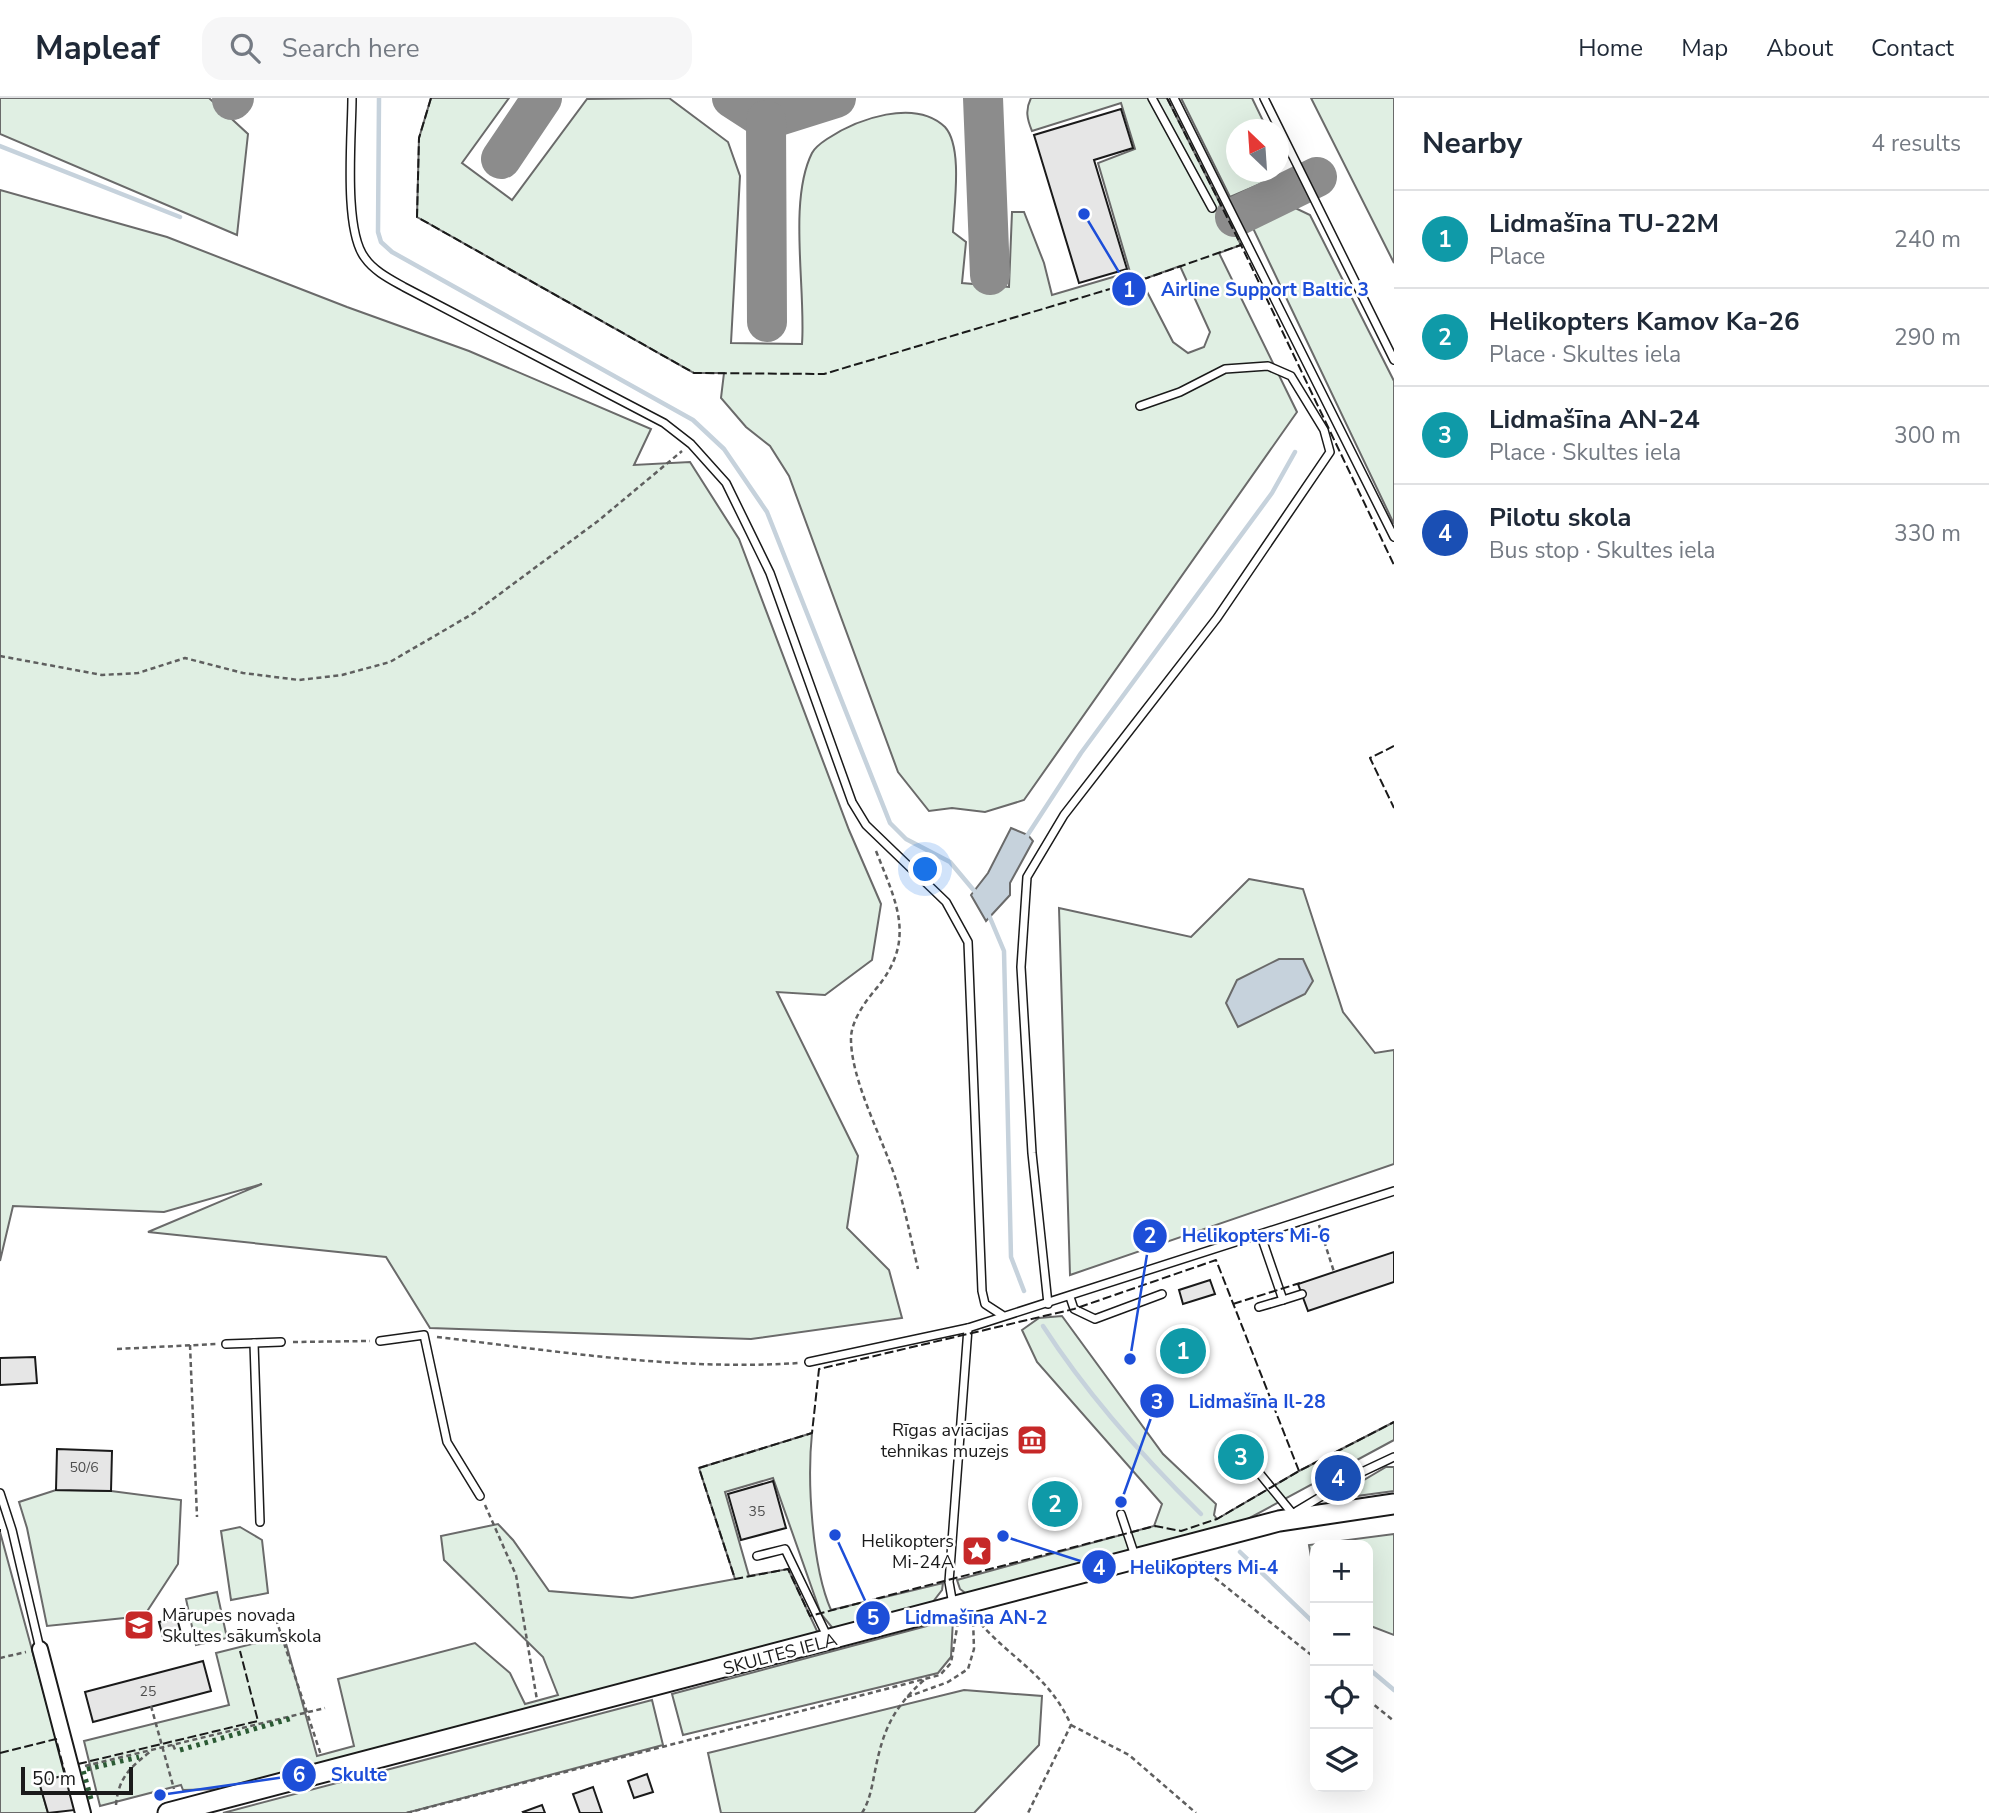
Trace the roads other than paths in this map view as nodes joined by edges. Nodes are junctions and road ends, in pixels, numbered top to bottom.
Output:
1 (352, 98) edge
2 (1152, 98) edge
3 (1174, 98) edge
4 (1264, 98) edge
5 (1212, 208) dead end
6 (1394, 360) edge
7 (1140, 406) dead end
8 (1394, 537) edge
9 (1394, 1191) edge
10 (1261, 1236) junction
11 (1162, 1294) dead end
12 (1302, 1294) dead end
13 (1070, 1297) junction
14 (1283, 1300) junction
15 (1048, 1304) junction
16 (1259, 1307) dead end
17 (1002, 1315) junction
18 (968, 1328) junction
19 (380, 1341) road end
20 (281, 1342) road end
21 (254, 1343) junction
22 (226, 1344) road end
23 (810, 1362) road end
24 (1394, 1457) edge
25 (1260, 1474) dead end
26 (0, 1493) edge
27 (480, 1496) road end
28 (1394, 1504) edge
29 (1121, 1514) dead end
30 (1286, 1517) junction
31 (260, 1522) dead end
32 (757, 1556) dead end
33 (1136, 1560) junction
34 (953, 1609) junction
35 (830, 1642) junction
36 (40, 1649) joint
37 (173, 1812) edge
38 (83, 1813) edge

1 - 17 lane
2 - 5 lane
3 - 8 lane
4 - 6 lane
7 - 15 lane
9 - 10 lane
10 - 13 lane
10 - 14 lane
11 - 13 lane
12 - 14 lane
13 - 15 lane
14 - 16 lane
15 - 17 lane
17 - 18 lane
18 - 23 lane
18 - 34 lane
19 - 27 lane
20 - 21 lane
21 - 22 lane
21 - 31 lane
24 - 30 lane
25 - 30 lane
26 - 36 lane
28 - 30 main road, SKULTES IELA
29 - 33 lane
30 - 33 main road, SKULTES IELA
32 - 35 lane
33 - 34 main road, SKULTES IELA
34 - 35 main road, SKULTES IELA
35 - 37 main road, SKULTES IELA
36 - 38 street

